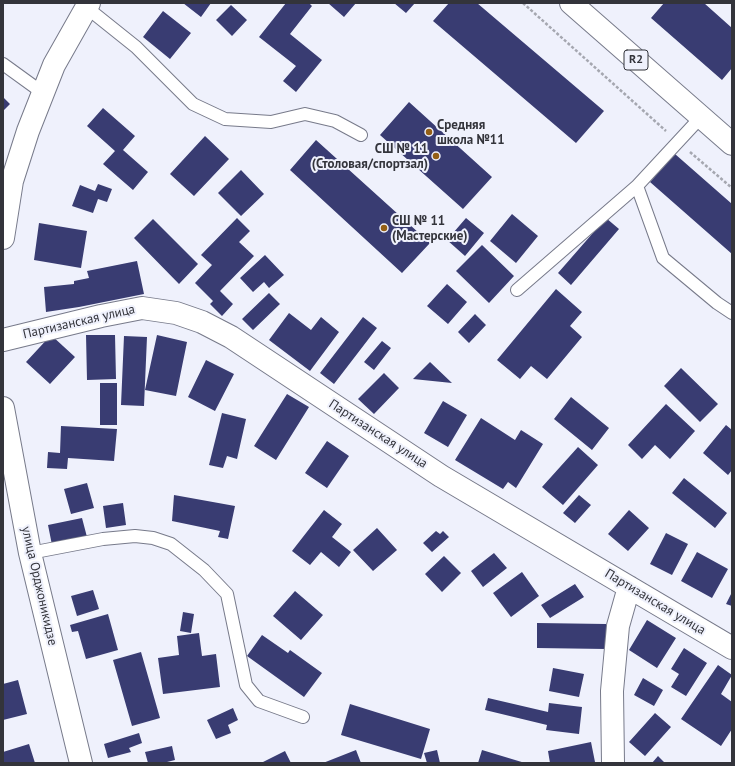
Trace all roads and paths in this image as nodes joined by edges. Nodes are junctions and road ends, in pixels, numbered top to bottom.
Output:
1 (523, 3) edge
2 (571, 3) edge
3 (87, 5) edge
4 (3, 64) edge
5 (43, 93) junction
6 (701, 117) junction
7 (361, 135) dead end
8 (679, 142) junction
9 (732, 144) edge
10 (8, 177) edge
11 (637, 186) junction
12 (732, 188) edge
13 (3, 238) edge
14 (517, 290) dead end
15 (732, 313) edge
16 (3, 340) edge
17 (3, 408) edge
18 (30, 553) junction
19 (629, 587) junction
20 (732, 648) edge
21 (303, 717) dead end
22 (81, 763) edge
23 (613, 763) edge

1 - 8 path
2 - 6 street, R2
3 - 5 street
3 - 7 lane
4 - 5 lane
5 - 10 street
6 - 8 lane
6 - 9 street, R2
8 - 11 lane
8 - 12 path
10 - 13 street
11 - 14 lane
11 - 15 lane
16 - 19 street, Партизанская улица
17 - 18 street, улица Орджоникидзе
18 - 21 lane
18 - 22 street, улица Орджоникидзе
19 - 20 street, Партизанская улица
19 - 23 street

